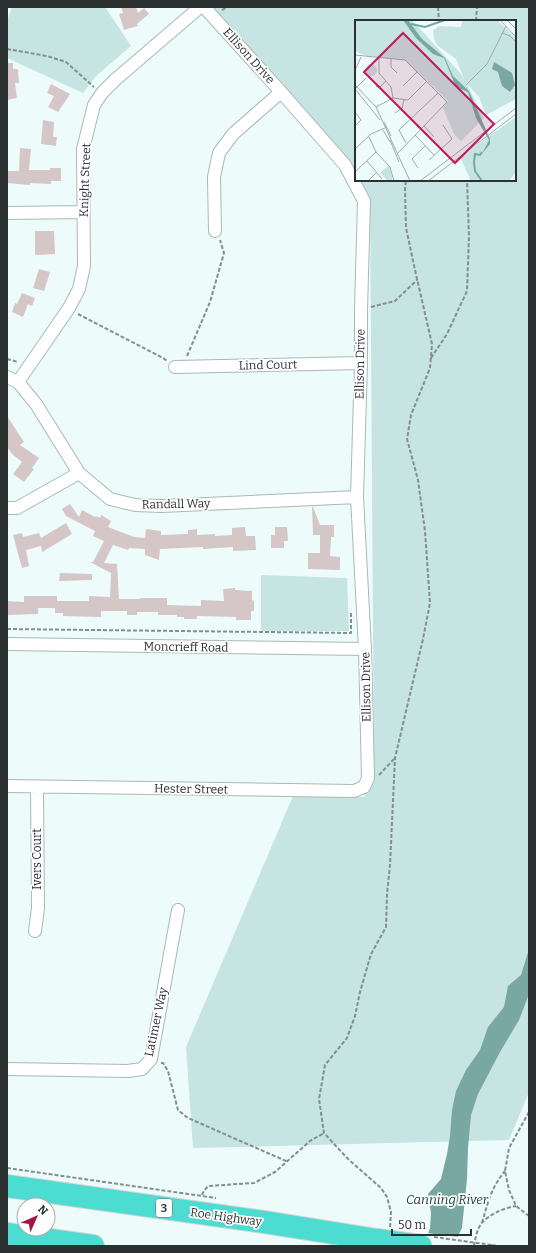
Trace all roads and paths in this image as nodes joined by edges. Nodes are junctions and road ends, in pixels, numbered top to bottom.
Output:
1 (200, 7) edge
2 (204, 7) edge
3 (438, 7) edge
4 (477, 7) edge
5 (439, 20) edge
6 (476, 20) edge
7 (7, 49) edge
8 (281, 92) junction
9 (102, 93) junction
10 (406, 181) edge
11 (467, 181) edge
12 (83, 212) junction
13 (7, 213) edge
14 (215, 231) joint
15 (417, 280) junction
16 (69, 308) junction
17 (361, 310) junction
18 (7, 359) edge
19 (431, 359) junction
20 (361, 363) junction
21 (180, 367) junction
22 (27, 368) junction
23 (12, 380) edge
24 (79, 472) junction
25 (357, 497) junction
26 (7, 508) edge
27 (351, 611) dead end
28 (7, 629) edge
29 (7, 644) edge
30 (365, 649) junction
31 (395, 758) junction
32 (368, 778) junction
33 (7, 786) edge
34 (37, 787) junction
35 (178, 910) dead end
36 (35, 931) dead end
37 (150, 1059) junction
38 (7, 1069) edge
39 (529, 1112) edge
40 (324, 1133) junction
41 (286, 1161) junction
42 (505, 1170) junction
43 (7, 1186) edge
44 (202, 1195) dead end
45 (516, 1206) junction
46 (529, 1216) edge
47 (482, 1224) junction
48 (7, 1234) edge
49 (383, 1234) junction
50 (492, 1245) edge
51 (93, 1246) edge
52 (421, 1246) edge
53 (474, 1246) edge
54 (498, 1246) edge

1 - 9 street, Knight Street
2 - 8 street, Ellison Drive
3 - 5 path
4 - 6 path
7 - 9 path
8 - 14 street
8 - 17 street, Ellison Drive
9 - 12 street, Knight Street
10 - 15 path
11 - 19 path
12 - 13 street
12 - 16 street, Knight Street
14 - 21 path
15 - 17 path
15 - 19 path
16 - 21 path
16 - 22 street, Knight Street
17 - 20 street, Ellison Drive
18 - 22 path
19 - 31 path
20 - 21 street, Lind Court
20 - 25 street, Ellison Drive
22 - 23 street, Knight Street
23 - 24 street, Randall Way
24 - 25 street, Randall Way
24 - 26 street
25 - 30 street, Ellison Drive
27 - 28 path
29 - 30 street, Moncrieff Road
30 - 32 street, Ellison Drive
31 - 32 path
31 - 40 path
32 - 34 street, Hester Street
33 - 34 street, Hester Street
34 - 36 street, Ivers Court
35 - 37 street, Latimer Way
37 - 38 street, Latimer Way
37 - 41 path
39 - 42 path
40 - 41 path
40 - 49 path
41 - 44 path
42 - 45 path
42 - 47 path
43 - 49 highway, Roe Highway / 3
45 - 46 path
45 - 47 path
47 - 53 path
48 - 51 highway
49 - 52 highway, Roe Highway / 3, bridge
50 - 54 path

